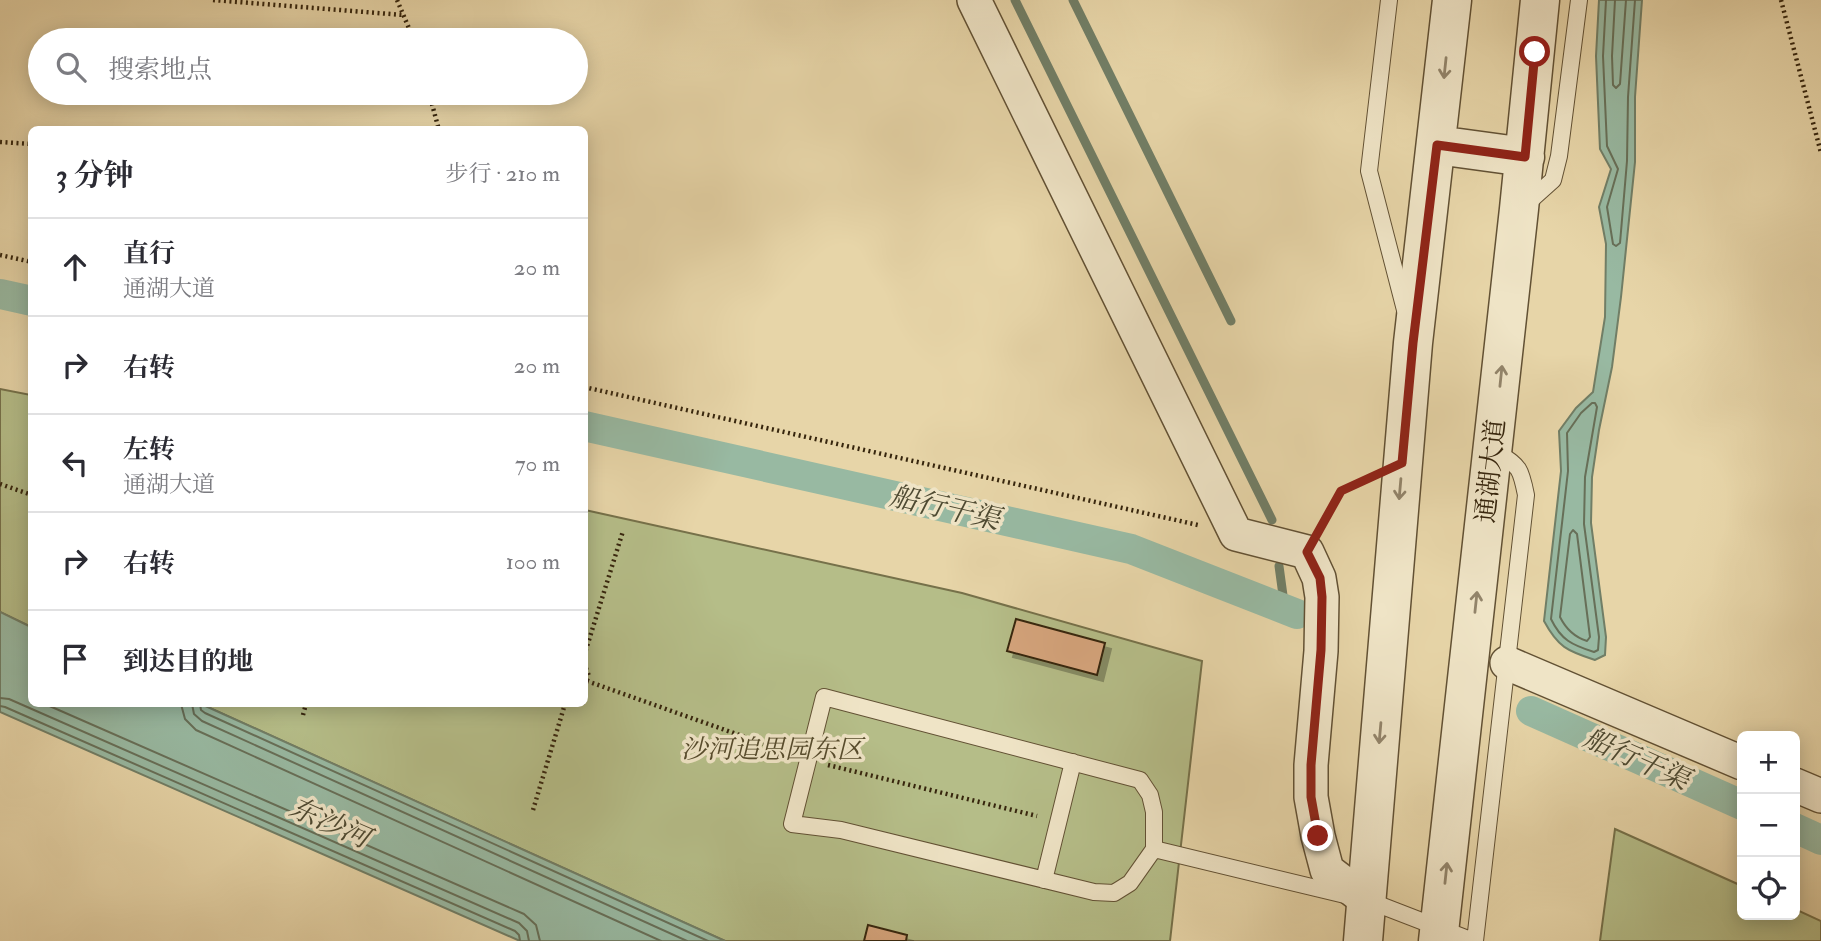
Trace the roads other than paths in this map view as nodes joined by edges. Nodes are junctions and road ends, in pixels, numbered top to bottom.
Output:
1 (974, 0) edge
2 (1389, 0) edge
3 (1452, 0) edge
4 (1540, 0) edge
5 (1579, 0) edge
6 (1437, 145) junction
7 (1525, 157) junction
8 (1519, 209) junction
9 (1413, 343) junction
10 (1492, 449) junction
11 (1507, 663) junction
12 (1737, 761) edge
13 (1073, 762) junction
14 (1800, 787) edge
15 (1821, 796) edge
16 (1154, 849) junction
17 (1044, 880) junction
18 (1366, 900) junction
19 (1456, 938) edge
20 (1363, 941) edge

1 - 18 street
2 - 9 lane
3 -> 6 street
4 - 7 street, 通湖大道
5 - 8 lane
6 - 7 street
6 - 9 street
7 - 8 street, 通湖大道
10 -> 8 street, 通湖大道
9 -> 18 street
10 - 11 lane
19 -> 10 street, 通湖大道
11 - 12 street
11 - 19 lane
13 - 16 lane
13 - 17 lane
13 - 17 lane
14 - 15 street
16 - 17 lane
16 - 18 lane
18 - 19 lane
18 - 20 street

